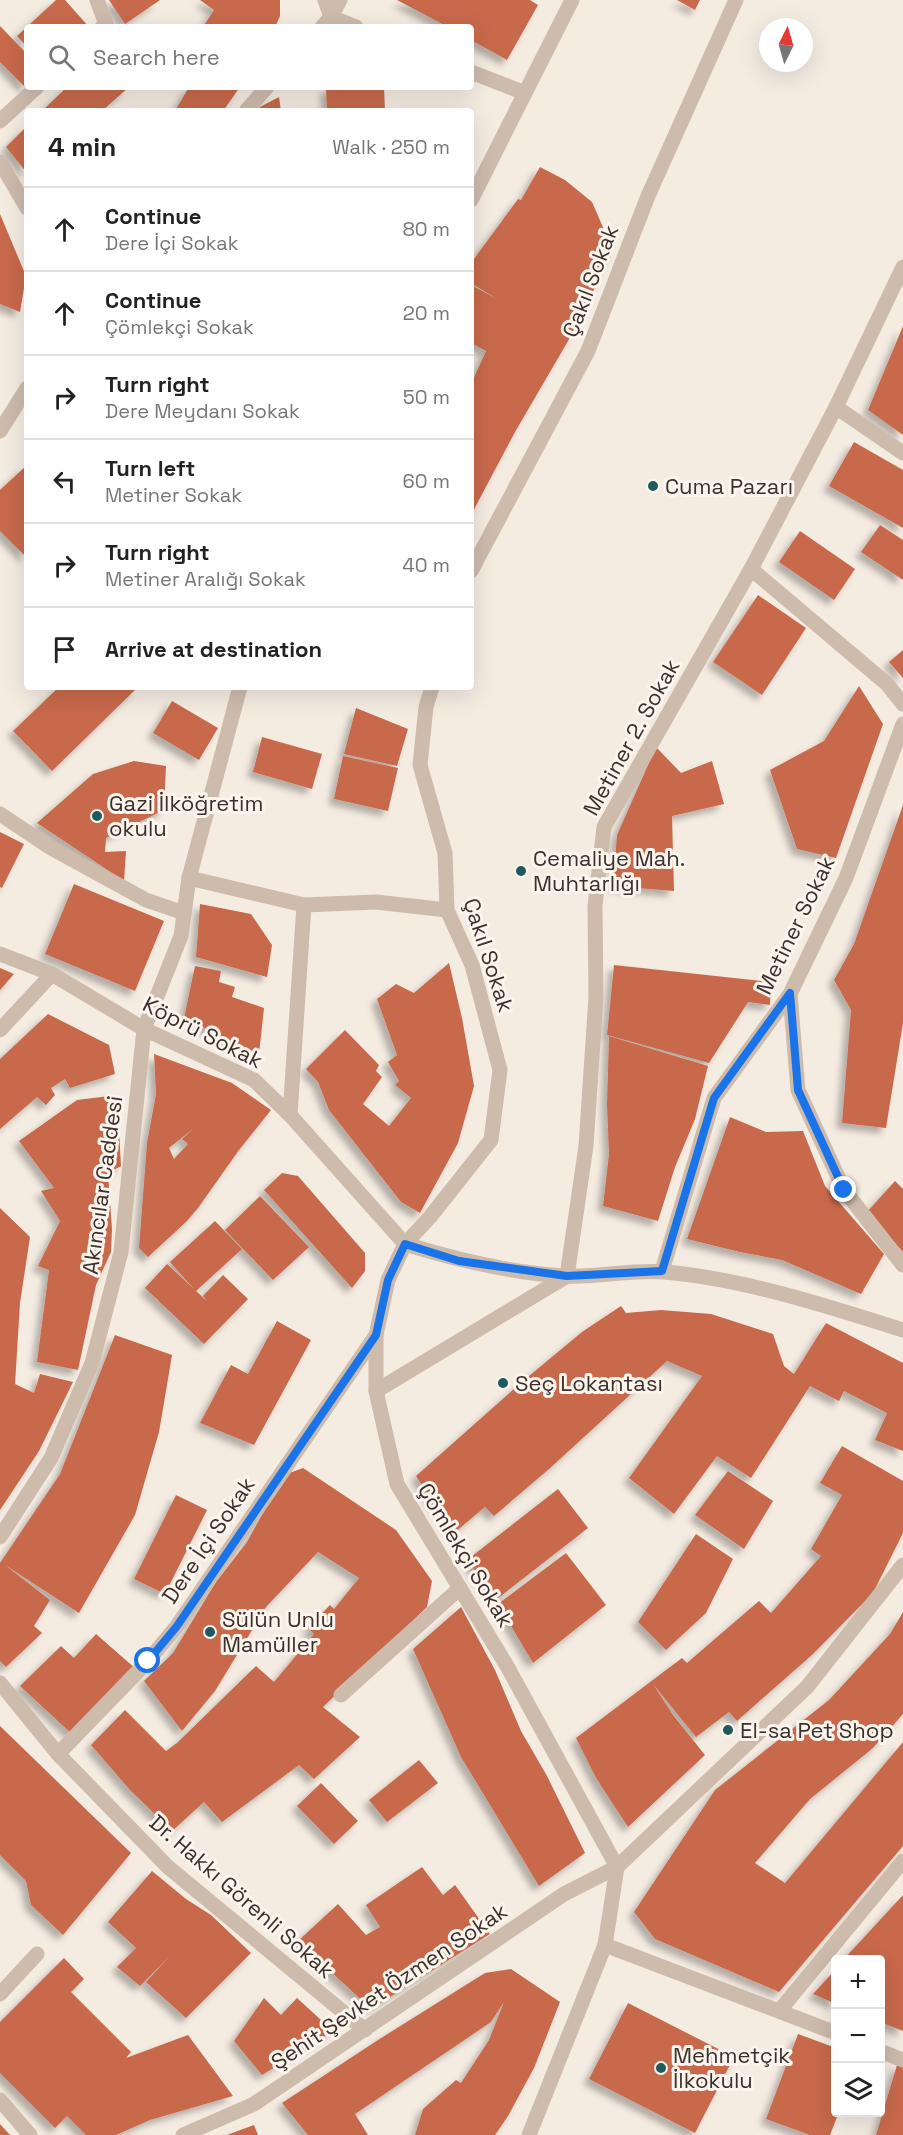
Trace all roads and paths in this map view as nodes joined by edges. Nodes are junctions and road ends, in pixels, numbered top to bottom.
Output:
1 (97, 0) edge
2 (325, 0) edge
3 (340, 0) edge
4 (572, 0) edge
5 (736, 0) edge
6 (326, 22) edge
7 (106, 24) edge
8 (474, 73) edge
9 (34, 90) edge
10 (264, 90) edge
11 (525, 93) junction
12 (249, 108) edge
13 (0, 121) edge
14 (1, 169) edge
15 (474, 194) edge
16 (24, 204) edge
17 (903, 267) edge
18 (24, 393) edge
19 (836, 407) junction
20 (0, 431) edge
21 (903, 453) edge
22 (474, 565) edge
23 (751, 569) junction
24 (239, 690) edge
25 (431, 690) edge
26 (903, 704) edge
27 (903, 724) edge
28 (0, 813) edge
29 (189, 878) junction
30 (304, 905) junction
31 (447, 910) junction
32 (184, 913) junction
33 (0, 954) edge
34 (52, 974) junction
35 (790, 993) junction
36 (144, 1029) junction
37 (0, 1030) edge
38 (290, 1115) junction
39 (405, 1244) junction
40 (903, 1265) edge
41 (662, 1271) junction
42 (567, 1276) junction
43 (903, 1330) edge
44 (376, 1335) junction
45 (376, 1391) junction
46 (0, 1537) edge
47 (903, 1565) edge
48 (460, 1588) junction
49 (0, 1683) edge
50 (341, 1695) dead end
51 (58, 1754) junction
52 (903, 1862) edge
53 (617, 1867) junction
54 (605, 1945) junction
55 (37, 1954) dead end
56 (0, 1994) edge
57 (780, 2010) junction
58 (365, 2030) junction
59 (831, 2031) edge
60 (885, 2053) edge
61 (903, 2060) edge
62 (0, 2100) edge
63 (30, 2135) edge
64 (183, 2135) edge
65 (529, 2135) edge

1 - 7 street
2 - 6 street
3 - 6 street
4 - 11 street
5 - 22 street, Çakıl Sokak
8 - 11 street
9 - 13 street
10 - 12 street
11 - 15 street
14 - 16 street
17 - 19 street, Metiner 2. Sokak
18 - 20 street
19 - 21 street
19 - 23 street, Metiner 2. Sokak
23 - 26 street
23 - 42 street, Metiner 2. Sokak
24 - 29 street, Akıncılar Caddesi
25 - 31 street, Çakıl Sokak
27 - 35 street, Metiner Sokak
28 - 32 street
29 - 30 street
29 - 32 street, Akıncılar Caddesi
30 - 31 street
30 - 38 street
31 - 39 street, Çakıl Sokak
32 - 36 street, Akıncılar Caddesi
33 - 34 street, Köprü Sokak
34 - 36 street, Köprü Sokak
34 - 37 street
35 - 40 street
35 - 41 street, Metiner Sokak
36 - 38 street, Köprü Sokak
36 - 46 street, Akıncılar Caddesi
38 - 39 street, Köprü Sokak
39 - 42 street
39 - 44 street, Çömlekçi Sokak
41 - 42 street
41 - 43 street
42 - 45 street
44 - 45 street, Çömlekçi Sokak
44 - 51 street, Dere İçi Sokak
45 - 48 street, Çömlekçi Sokak
47 - 53 street, Şehit Şevket Özmen Sokak
48 - 50 street
48 - 53 street, Çömlekçi Sokak
49 - 51 street, Dr. Hakkı Görenli Sokak
51 - 58 street, Dr. Hakkı Görenli Sokak
52 - 57 street
53 - 54 street
53 - 58 street, Şehit Şevket Özmen Sokak
54 - 57 street
54 - 65 street
55 - 56 street
57 - 59 street
58 - 64 street, Şehit Şevket Özmen Sokak
60 - 61 street
62 - 63 street

